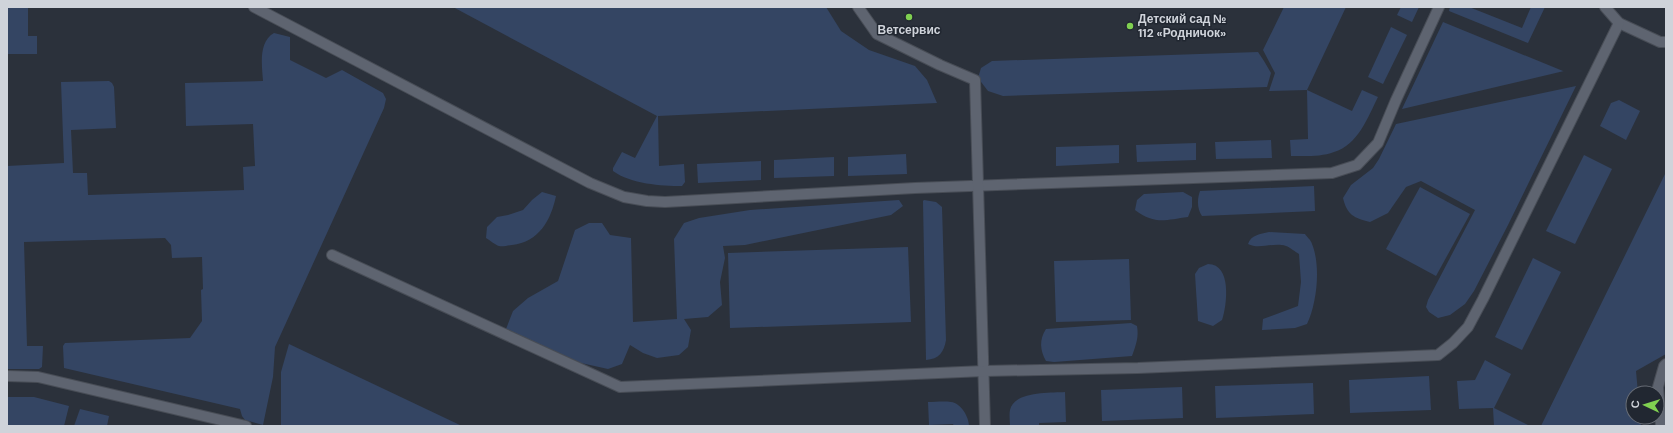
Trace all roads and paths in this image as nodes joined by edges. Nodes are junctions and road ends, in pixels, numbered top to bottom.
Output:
1 (254, 7) edge
2 (858, 7) edge
3 (1439, 7) edge
4 (1605, 7) edge
5 (1618, 23) junction
6 (1666, 42) edge
7 (978, 187) junction
8 (332, 255) dead end
9 (1666, 364) edge
10 (984, 372) junction
11 (7, 376) edge
12 (246, 426) edge
13 (985, 426) edge
14 (1661, 426) edge

1 - 7 lane
2 - 7 lane
3 - 7 lane
4 - 5 lane
5 - 6 lane
5 - 10 lane
7 - 10 lane
8 - 10 lane
9 - 14 lane
10 - 13 lane
11 - 12 lane

